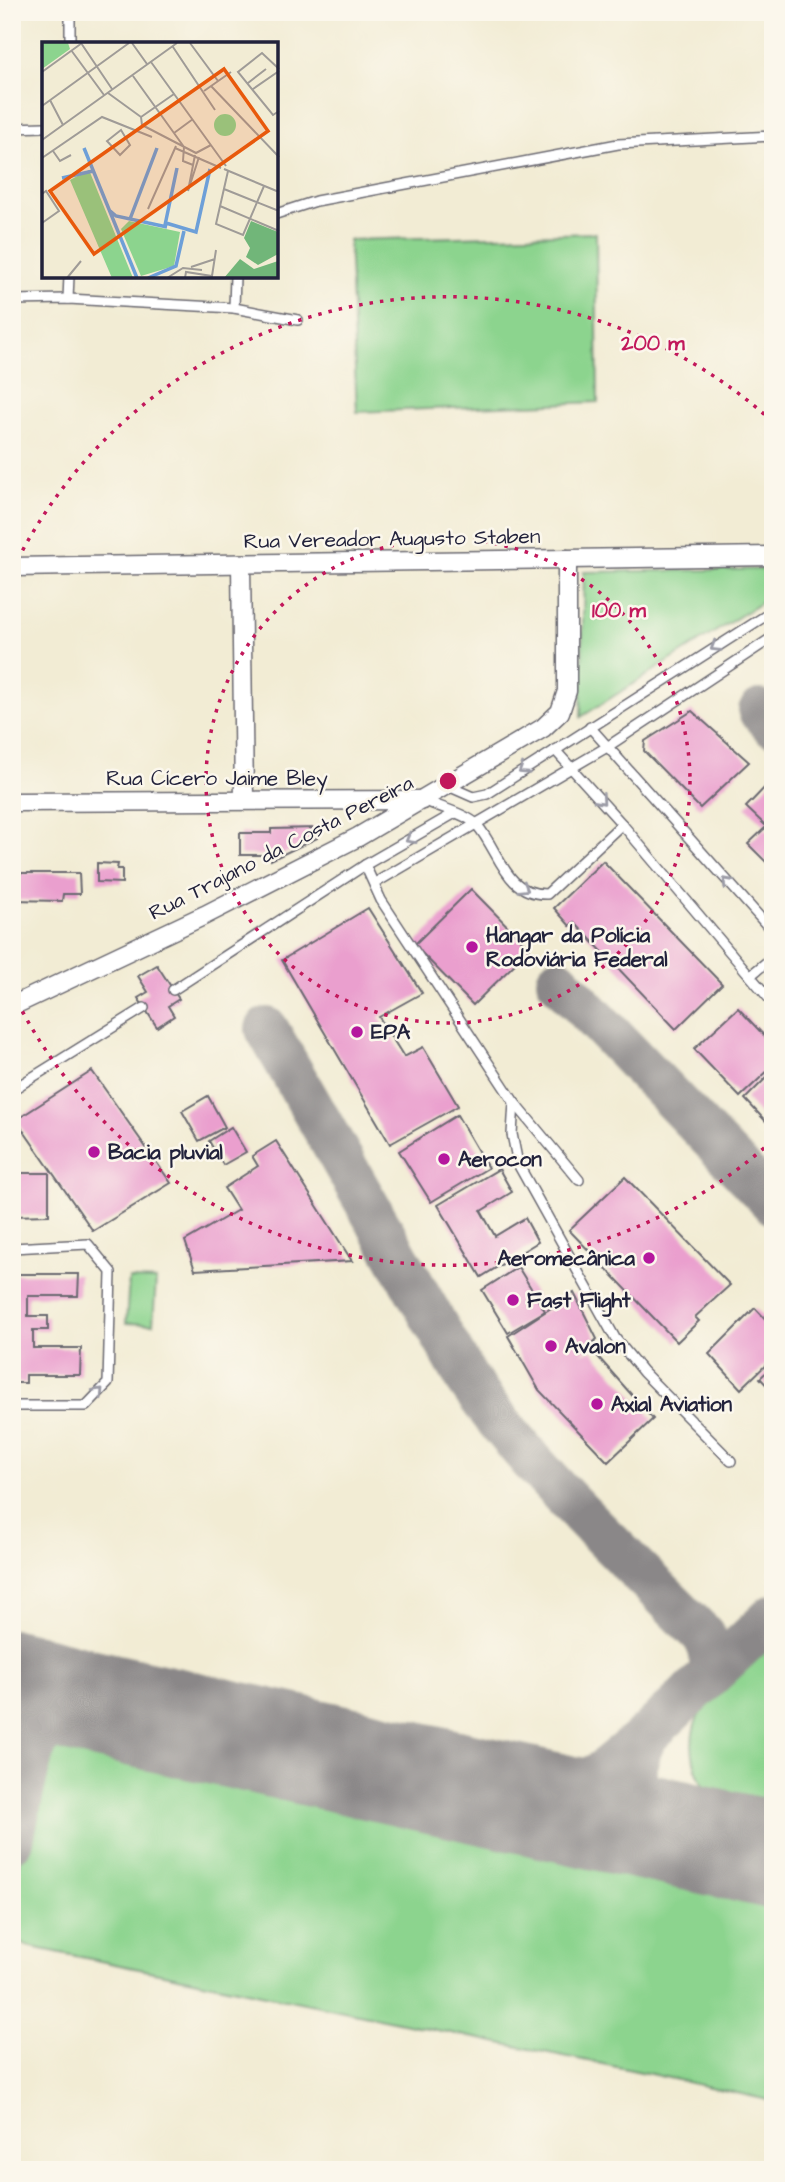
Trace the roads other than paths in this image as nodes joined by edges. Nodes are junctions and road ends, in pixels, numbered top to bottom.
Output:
1 (70, 12) edge
2 (70, 42) edge
3 (42, 127) edge
4 (12, 128) edge
5 (773, 136) edge
6 (278, 213) edge
7 (69, 278) edge
8 (235, 278) edge
9 (68, 299) junction
10 (12, 300) edge
11 (234, 308) junction
12 (298, 320) dead end
13 (773, 556) edge
14 (566, 559) junction
15 (241, 564) junction
16 (12, 567) edge
17 (773, 611) edge
18 (773, 638) edge
19 (590, 727) junction
20 (607, 747) junction
21 (555, 750) junction
22 (571, 768) junction
23 (448, 786) junction
24 (244, 800) junction
25 (423, 800) junction
26 (12, 802) edge
27 (455, 813) junction
28 (476, 823) junction
29 (622, 824) junction
30 (365, 865) junction
31 (374, 883) junction
32 (773, 932) edge
33 (773, 957) edge
34 (751, 975) junction
35 (173, 990) dead end
36 (773, 1003) edge
37 (12, 1006) edge
38 (144, 1007) dead end
39 (12, 1090) edge
40 (514, 1102) junction
41 (579, 1180) dead end
42 (12, 1248) edge
43 (12, 1406) edge
44 (730, 1461) dead end

1 - 2 lane
3 - 4 lane
5 - 6 lane
7 - 9 lane
8 - 11 lane
9 - 10 lane
9 - 11 lane
11 - 12 lane
13 - 14 street, Rua Vereador Augusto Staben
14 - 15 street, Rua Vereador Augusto Staben
14 - 23 street, Rua Trajano da Costa Pereira
15 - 16 street, Rua Vereador Augusto Staben
15 - 24 street
17 -> 19 lane
18 - 20 lane
19 - 20 lane
19 - 21 lane
20 - 22 lane
32 -> 20 lane
21 - 22 lane
21 -> 23 lane
22 - 28 lane
22 -> 29 lane
23 - 25 street, Rua Trajano da Costa Pereira
24 - 25 street, Rua Cícero Jaime Bley
24 - 26 street, Rua Cícero Jaime Bley
25 - 27 lane
25 - 37 street, Rua Trajano da Costa Pereira
27 - 28 lane
27 -> 30 lane
28 -> 29 lane
28 - 31 lane
29 - 34 lane
30 - 31 lane
30 - 35 lane
31 - 40 lane
33 - 34 lane
34 - 36 lane
38 - 39 lane
40 - 41 lane
40 - 44 lane
43 -> 42 lane

